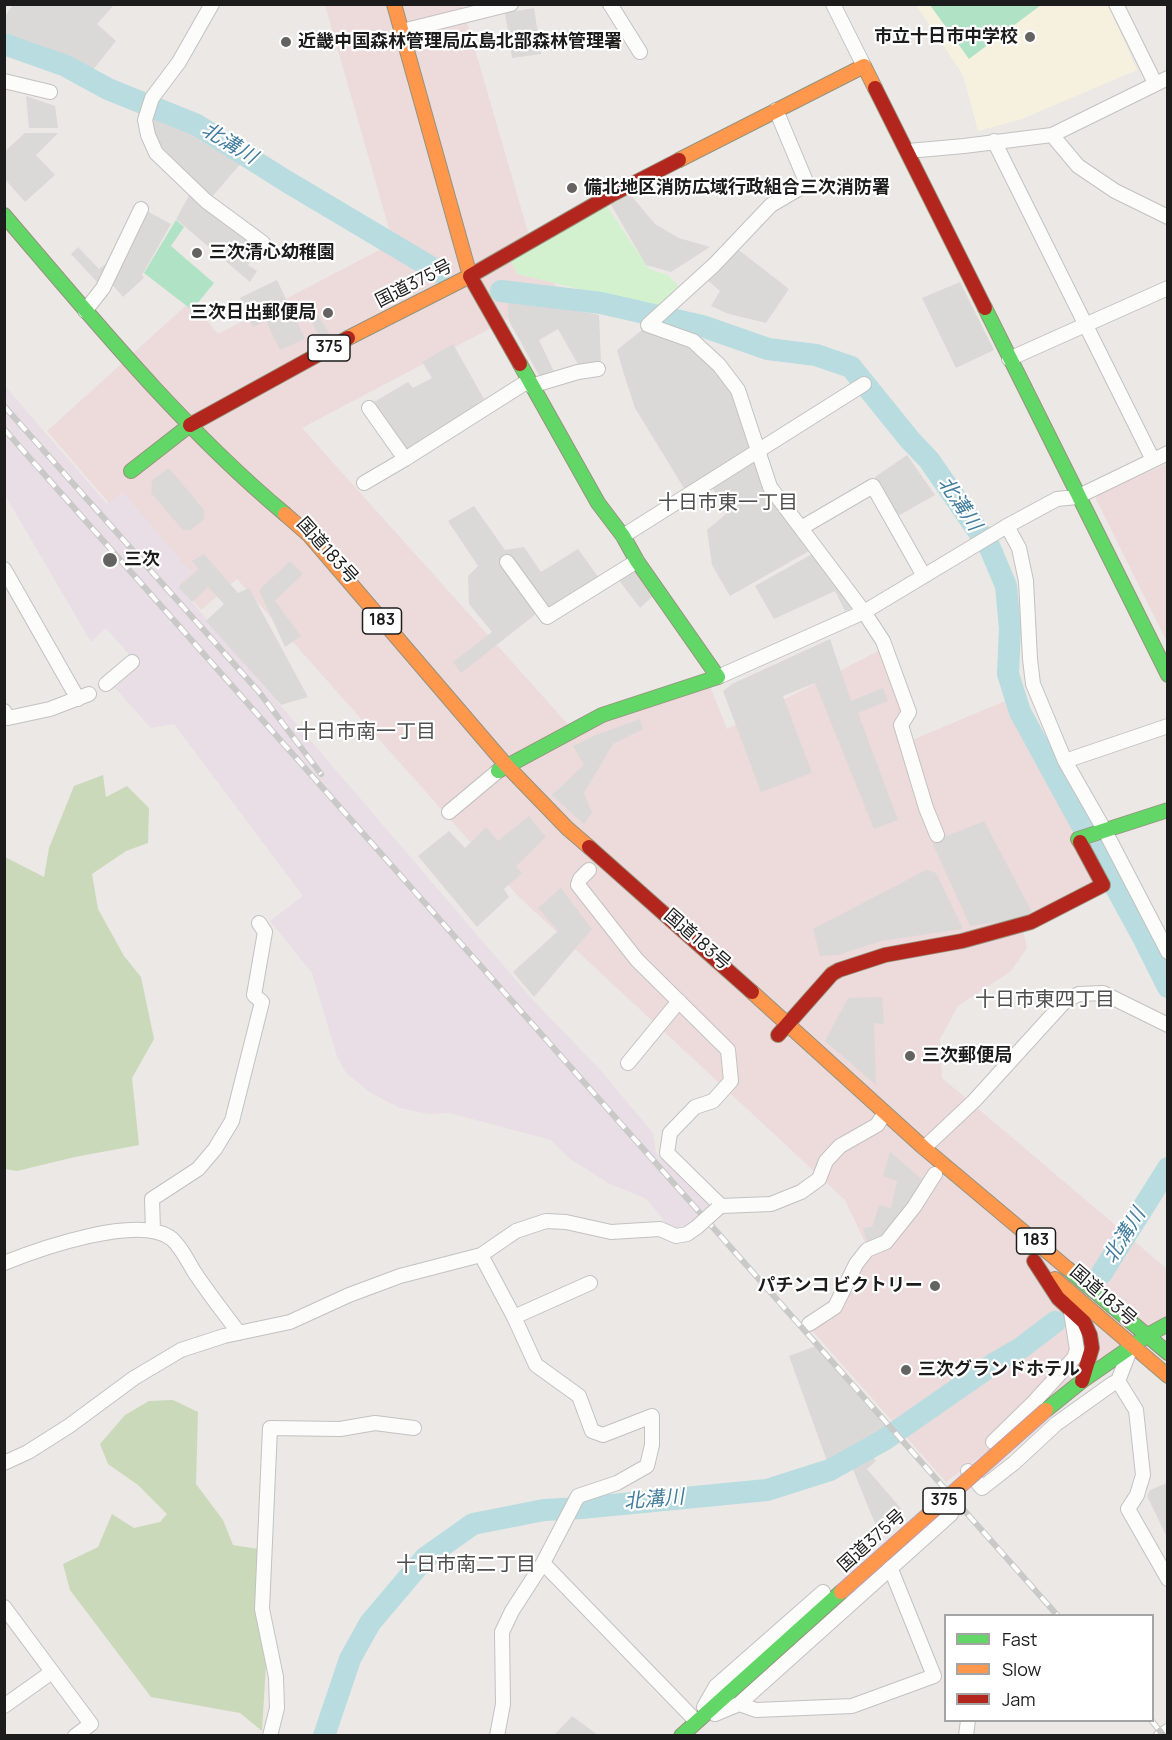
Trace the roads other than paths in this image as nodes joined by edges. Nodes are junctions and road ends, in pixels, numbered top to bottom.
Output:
1 (212, 4) edge
2 (394, 4) edge
3 (511, 4) edge
4 (610, 4) edge
5 (833, 4) edge
6 (1116, 4) edge
7 (402, 31) junction
8 (640, 52) dead end
9 (864, 66) junction
10 (4, 81) edge
11 (1161, 81) edge
12 (50, 92) dead end
13 (776, 110) junction
14 (1052, 135) junction
15 (994, 141) junction
16 (908, 151) junction
17 (141, 208) dead end
18 (4, 215) edge
19 (1167, 217) edge
20 (263, 243) dead end
21 (470, 276) junction
22 (1167, 288) edge
23 (85, 311) junction
24 (1085, 325) junction
25 (1010, 359) junction
26 (598, 369) dead end
27 (530, 384) junction
28 (864, 384) dead end
29 (369, 408) dead end
30 (190, 425) junction
31 (756, 450) junction
32 (1167, 453) edge
33 (405, 459) junction
34 (1153, 460) junction
35 (131, 471) dead end
36 (364, 483) dead end
37 (250, 485) junction
38 (1077, 497) junction
39 (1007, 526) junction
40 (801, 528) junction
41 (287, 534) dead end
42 (623, 536) junction
43 (638, 561) junction
44 (507, 562) dead end
45 (924, 576) junction
46 (7, 579) edge
47 (864, 612) junction
48 (365, 622) dead end
49 (132, 662) dead end
50 (1167, 675) edge
51 (718, 677) junction
52 (106, 684) dead end
53 (4, 711) edge
54 (1167, 726) edge
55 (1065, 761) junction
56 (502, 768) junction
57 (1167, 810) edge
58 (449, 812) dead end
59 (1105, 831) junction
60 (937, 835) dead end
61 (567, 847) dead end
62 (590, 870) dead end
63 (259, 923) dead end
64 (1167, 952) edge
65 (679, 1001) junction
66 (787, 1024) junction
67 (1167, 1025) edge
68 (778, 1035) dead end
69 (628, 1063) dead end
70 (885, 1113) junction
71 (902, 1146) dead end
72 (924, 1148) junction
73 (935, 1174) junction
74 (719, 1208) junction
75 (998, 1228) dead end
76 (153, 1231) junction
77 (481, 1256) junction
78 (4, 1263) edge
79 (590, 1283) dead end
80 (1071, 1310) junction
81 (513, 1317) junction
82 (809, 1324) dead end
83 (1167, 1324) edge
84 (238, 1333) junction
85 (1148, 1335) junction
86 (1132, 1345) junction
87 (1167, 1353) edge
88 (1167, 1376) edge
89 (1082, 1381) junction
90 (1118, 1381) junction
91 (414, 1428) dead end
92 (4, 1463) edge
93 (935, 1495) dead end
94 (951, 1514) dead end
95 (543, 1563) junction
96 (890, 1568) junction
97 (1167, 1580) edge
98 (7, 1616) edge
99 (52, 1672) junction
100 (940, 1676) edge
101 (739, 1704) junction
102 (4, 1706) edge
103 (696, 1721) junction
104 (1167, 1731) edge
105 (75, 1736) edge
106 (270, 1736) edge
107 (497, 1736) edge
108 (681, 1736) edge
109 (1161, 1736) edge

1 - 20 street
2 - 7 main road, 国道375号
3 - 7 street
4 - 8 street
5 - 9 street
6 - 11 street
7 - 21 main road, 国道375号
9 - 13 main road
9 - 16 main road
10 - 12 street
11 - 14 street
13 - 21 main road
13 - 31 street
14 - 15 street
14 - 19 street
15 - 16 street
15 - 24 street
16 - 25 main road
17 - 23 street
18 - 23 main road, 国道183号 / 183
21 - 27 main road
21 - 30 main road, 国道375号 / 375
22 - 24 street
23 - 30 main road, 国道183号 / 183
24 - 25 street
24 - 34 street
25 - 38 main road
26 - 27 street
27 - 33 street
27 - 42 main road
28 - 31 street
29 - 33 street
30 - 35 main road, 国道375号
30 - 37 main road, 国道183号 / 183
31 - 40 street
31 - 42 street
32 - 34 street
33 - 36 street
34 - 38 street
37 - 41 main road, 国道183号 / 183
37 - 56 main road, 国道183号 / 183
38 - 39 street
38 - 50 main road
39 - 45 street
39 - 55 street
40 - 45 street
40 - 47 street
42 - 43 main road
43 - 44 street
43 - 51 main road
45 - 47 street
46 - 53 street
47 - 51 street
47 - 60 street
48 - 56 main road, 国道183号 / 183
49 - 52 street
51 - 56 main road
54 - 55 street
55 - 59 street
56 - 58 street
56 - 61 main road, 国道183号 / 183
56 - 66 main road, 国道183号 / 183
57 - 59 main road
59 - 64 street
59 - 66 main road
62 - 65 street
63 - 76 street
65 - 69 street
65 - 74 street
66 - 68 main road
66 - 70 main road, 国道183号 / 183
67 - 72 street
70 - 72 main road, 国道183号 / 183
70 - 74 street
71 - 73 main road, 183
72 - 85 main road, 国道183号 / 183
73 - 75 main road, 183
73 - 82 street
74 - 77 street, bridge
76 - 78 street
76 - 84 street
77 - 81 street
77 - 84 street
79 - 81 street
80 - 86 main road, 国道183号 / 183
80 - 89 main road
80 - 90 street
81 - 95 street
83 - 85 main road, 国道375号
84 - 92 street
85 - 86 main road, 国道375号 / 375
85 - 87 main road, 国道183号 / 183
86 - 88 main road, 国道183号 / 183
86 - 89 main road, 国道375号 / 375
86 - 90 street
89 - 103 main road, 国道375号 / 375, bridge
90 - 97 street
91 - 106 street
93 - 103 street
94 - 96 street
95 - 103 street
95 - 107 street
96 - 100 street
96 - 101 street
98 - 99 street
99 - 102 street
99 - 105 street
100 - 101 street
101 - 103 street
103 - 108 main road, 国道375号 / 375
104 - 109 street

